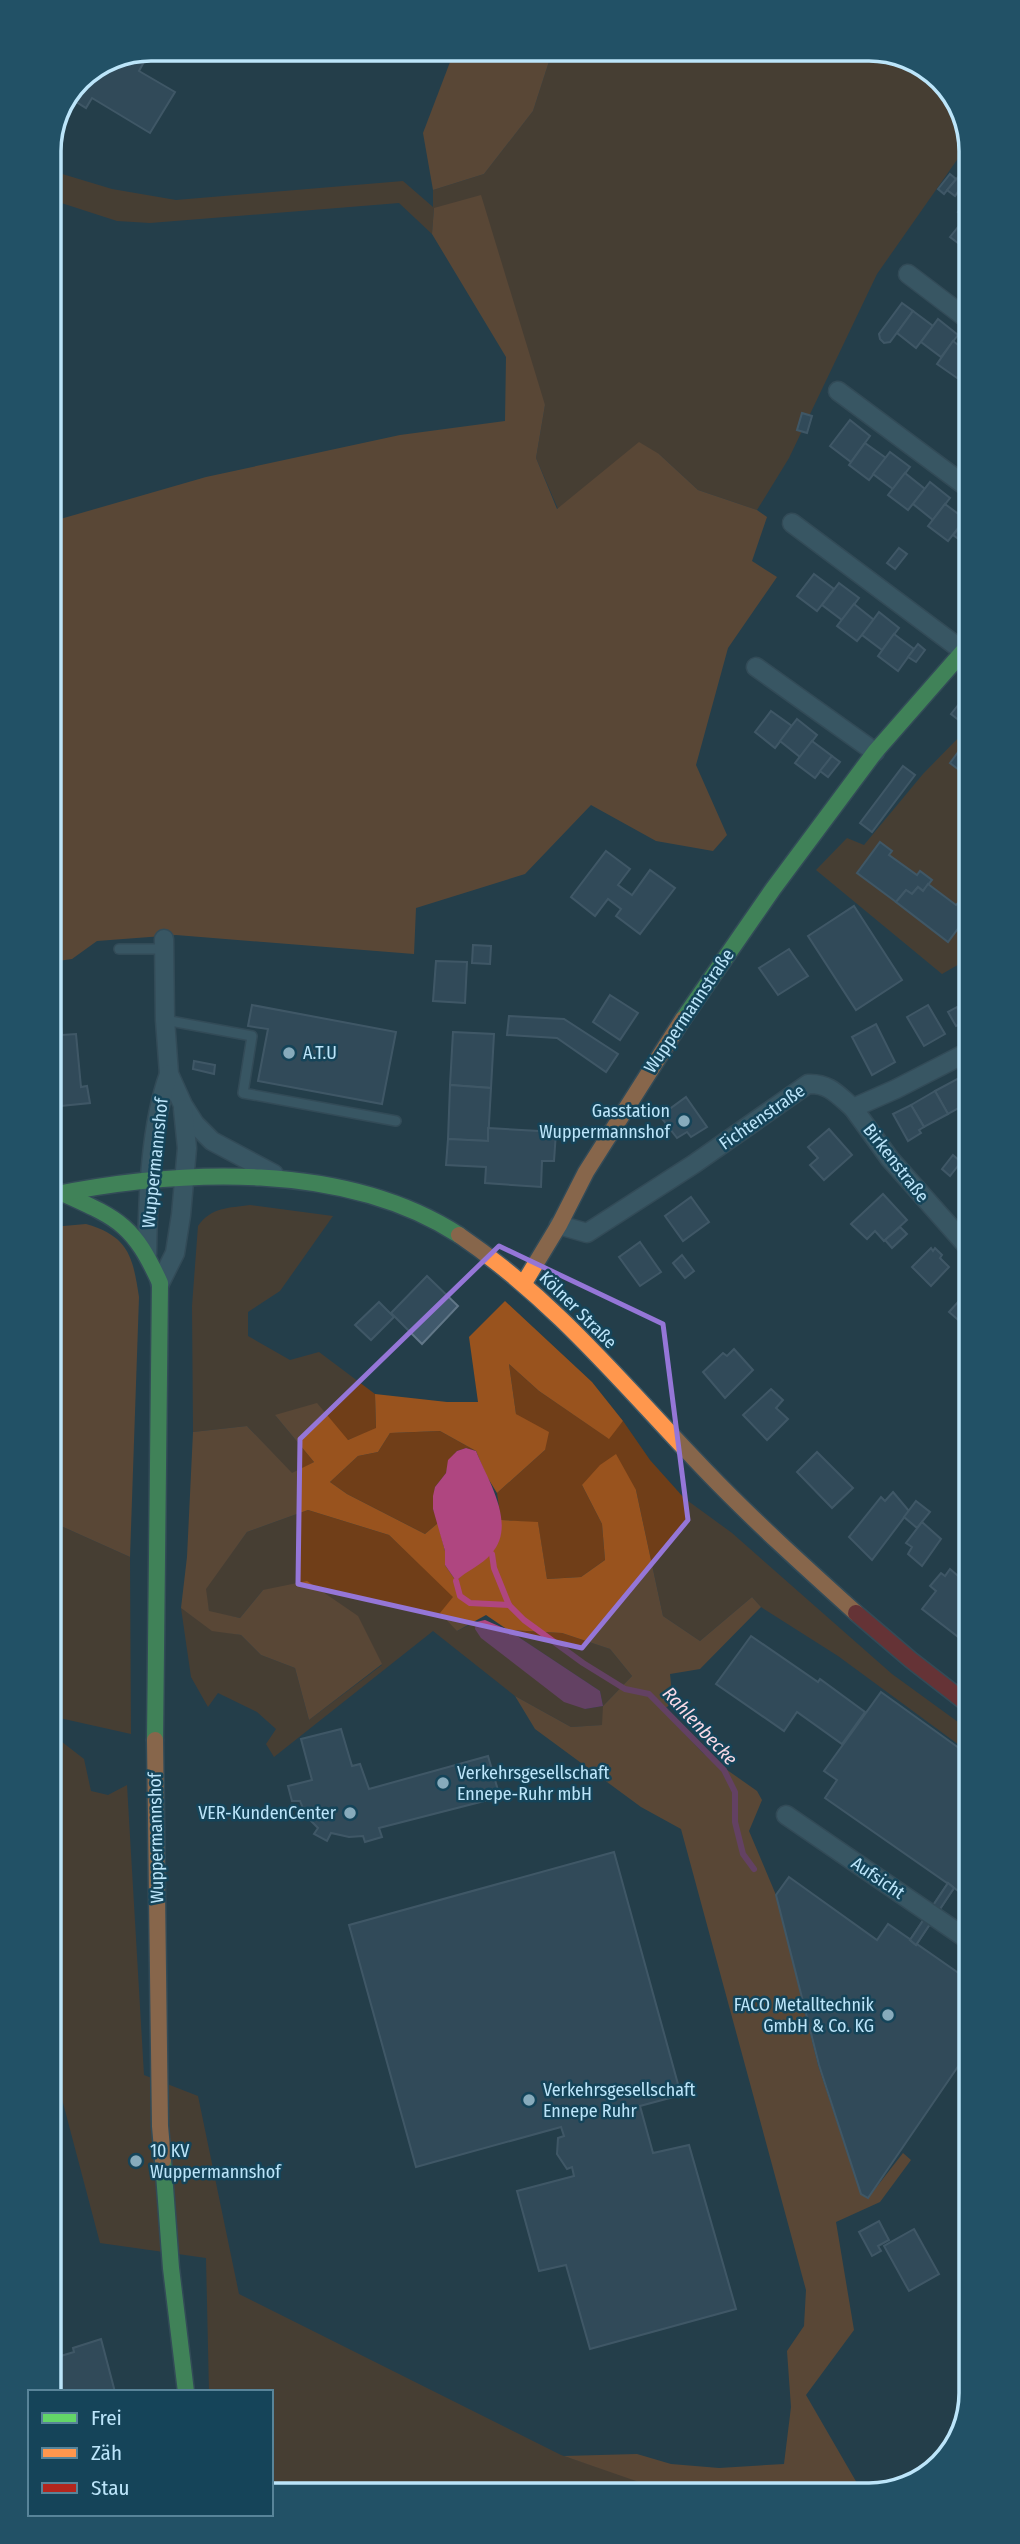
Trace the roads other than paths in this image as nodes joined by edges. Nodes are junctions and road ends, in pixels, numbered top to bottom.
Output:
1 (908, 274) dead end
2 (959, 313) edge
3 (838, 391) dead end
4 (959, 481) edge
5 (792, 523) dead end
6 (959, 645) edge
7 (959, 656) edge
8 (756, 667) dead end
9 (875, 752) junction
10 (164, 944) joint
11 (119, 949) dead end
12 (165, 1020) junction
13 (959, 1057) edge
14 (169, 1074) junction
15 (183, 1105) junction
16 (853, 1108) junction
17 (396, 1121) dead end
18 (184, 1177) junction
19 (151, 1180) junction
20 (288, 1181) junction
21 (61, 1193) edge
22 (61, 1196) edge
23 (559, 1225) junction
24 (959, 1237) edge
25 (148, 1254) junction
26 (160, 1283) junction
27 (524, 1283) junction
28 (959, 1690) edge
29 (786, 1815) dead end
30 (959, 1933) edge
31 (186, 2390) edge

1 - 2 street
3 - 4 street
5 - 6 street, Wuppermannstraße
7 - 9 street, Wuppermannstraße
8 - 9 street
9 - 23 street, Wuppermannstraße
10 - 11 lane
10 - 12 street, Wuppermannshof
12 - 14 street, Wuppermannshof
12 - 17 lane
13 - 16 street
14 - 15 street, Wuppermannshof
14 - 19 street, Wuppermannshof
15 - 18 street, Wuppermannshof
15 - 20 street, Wuppermannshof
16 - 23 street, Fichtenstraße
16 - 24 street, Birkenstraße
18 - 19 street, Kölner Straße
18 - 20 street, Kölner Straße
18 - 26 street, Wuppermannshof
19 - 21 street, Kölner Straße
19 - 25 street, Wuppermannshof
20 - 27 street, Kölner Straße
22 - 25 street, Wuppermannshof
23 - 27 street, Wuppermannstraße
25 - 26 street, Wuppermannshof
26 - 31 street, Wuppermannshof
27 - 28 street, Kölner Straße
29 - 30 street, Aufsicht

